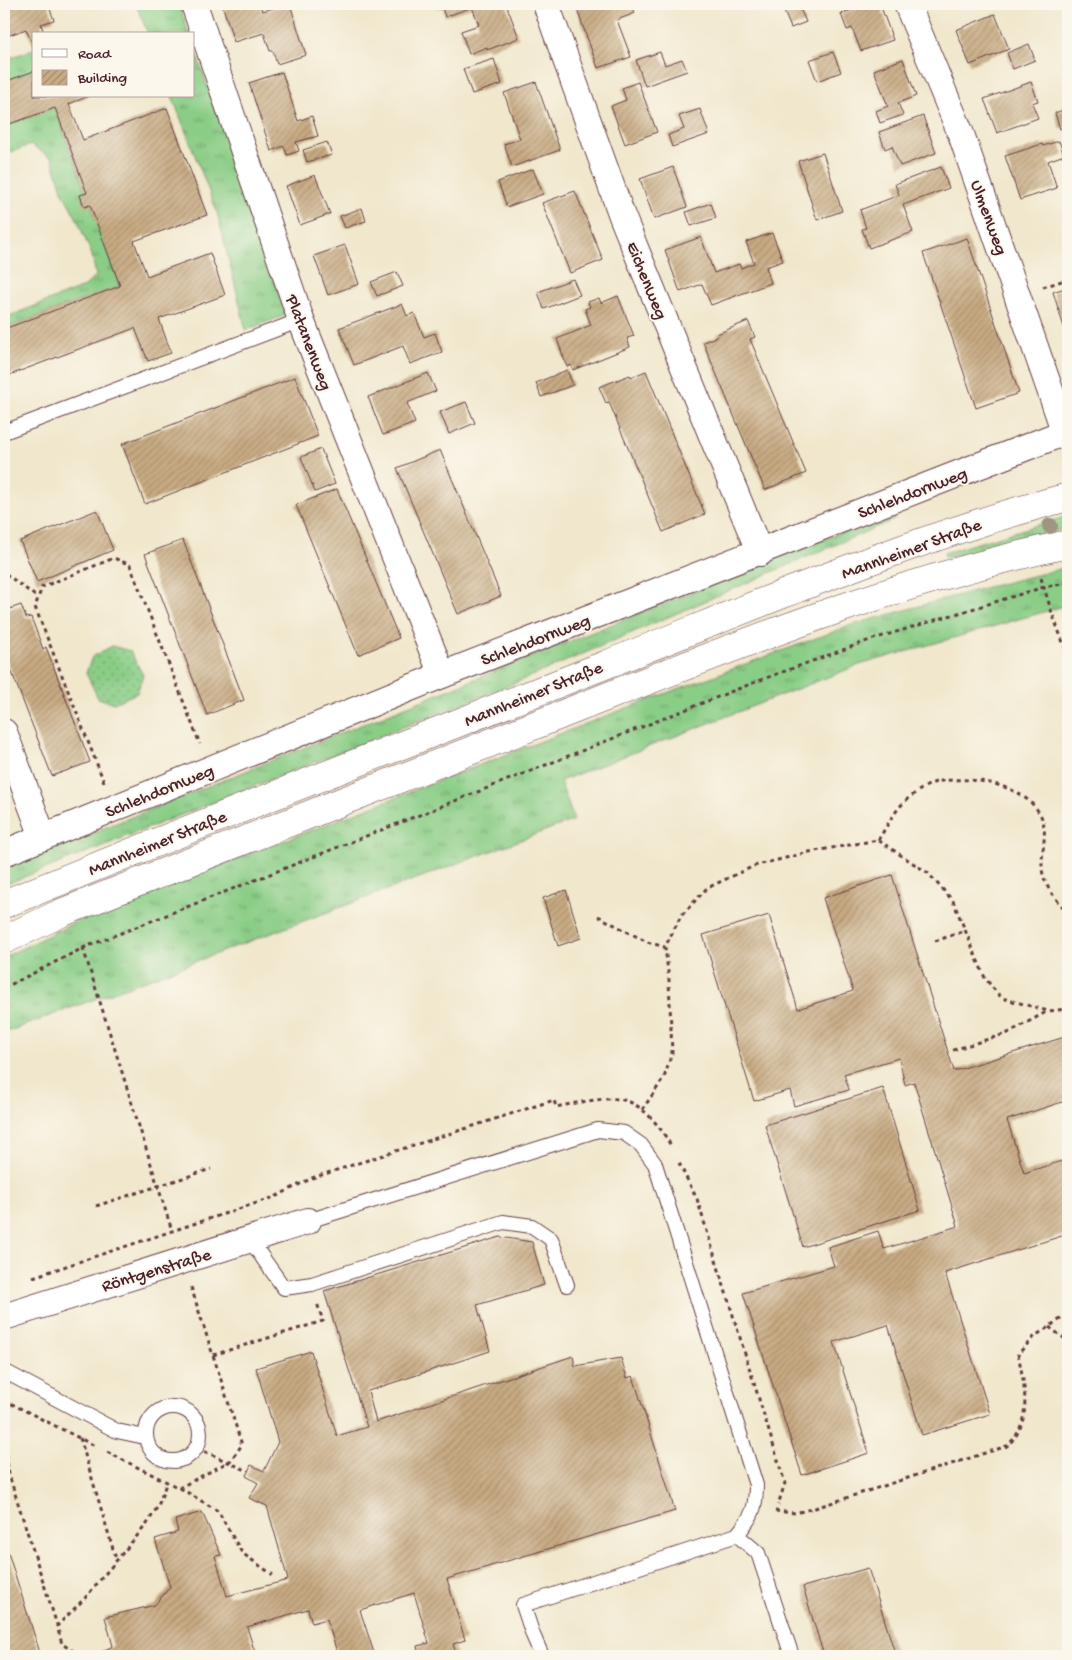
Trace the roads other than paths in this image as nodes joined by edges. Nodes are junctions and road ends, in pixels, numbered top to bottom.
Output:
1 (194, 4) edge
2 (546, 4) edge
3 (907, 4) edge
4 (300, 320) junction
5 (4, 432) edge
6 (1066, 432) edge
7 (1068, 497) edge
8 (1068, 544) edge
9 (760, 552) junction
10 (442, 675) junction
11 (4, 732) edge
12 (43, 837) junction
13 (4, 853) edge
14 (4, 904) edge
15 (4, 940) edge
16 (308, 1221) joint
17 (250, 1240) junction
18 (567, 1285) dead end
19 (4, 1317) edge
20 (4, 1372) edge
21 (145, 1437) junction
22 (737, 1535) junction
23 (542, 1656) edge
24 (792, 1656) edge

1 - 4 street, Platanenweg
2 - 9 street, Eichenweg
3 - 6 street, Ulmenweg
4 - 5 lane
4 - 10 street, Platanenweg
6 - 9 street, Schlehdornweg
7 - 14 main road, Mannheimer Straße
8 - 15 main road, Mannheimer Straße
9 - 10 street, Schlehdornweg
10 - 12 street, Schlehdornweg
11 - 12 street
12 - 13 street, Schlehdornweg
16 - 17 street, Röntgenstraße
16 - 22 lane
17 - 18 lane
17 - 19 street, Röntgenstraße
20 - 21 lane
21 - 21 lane
22 - 23 lane
22 - 24 lane

